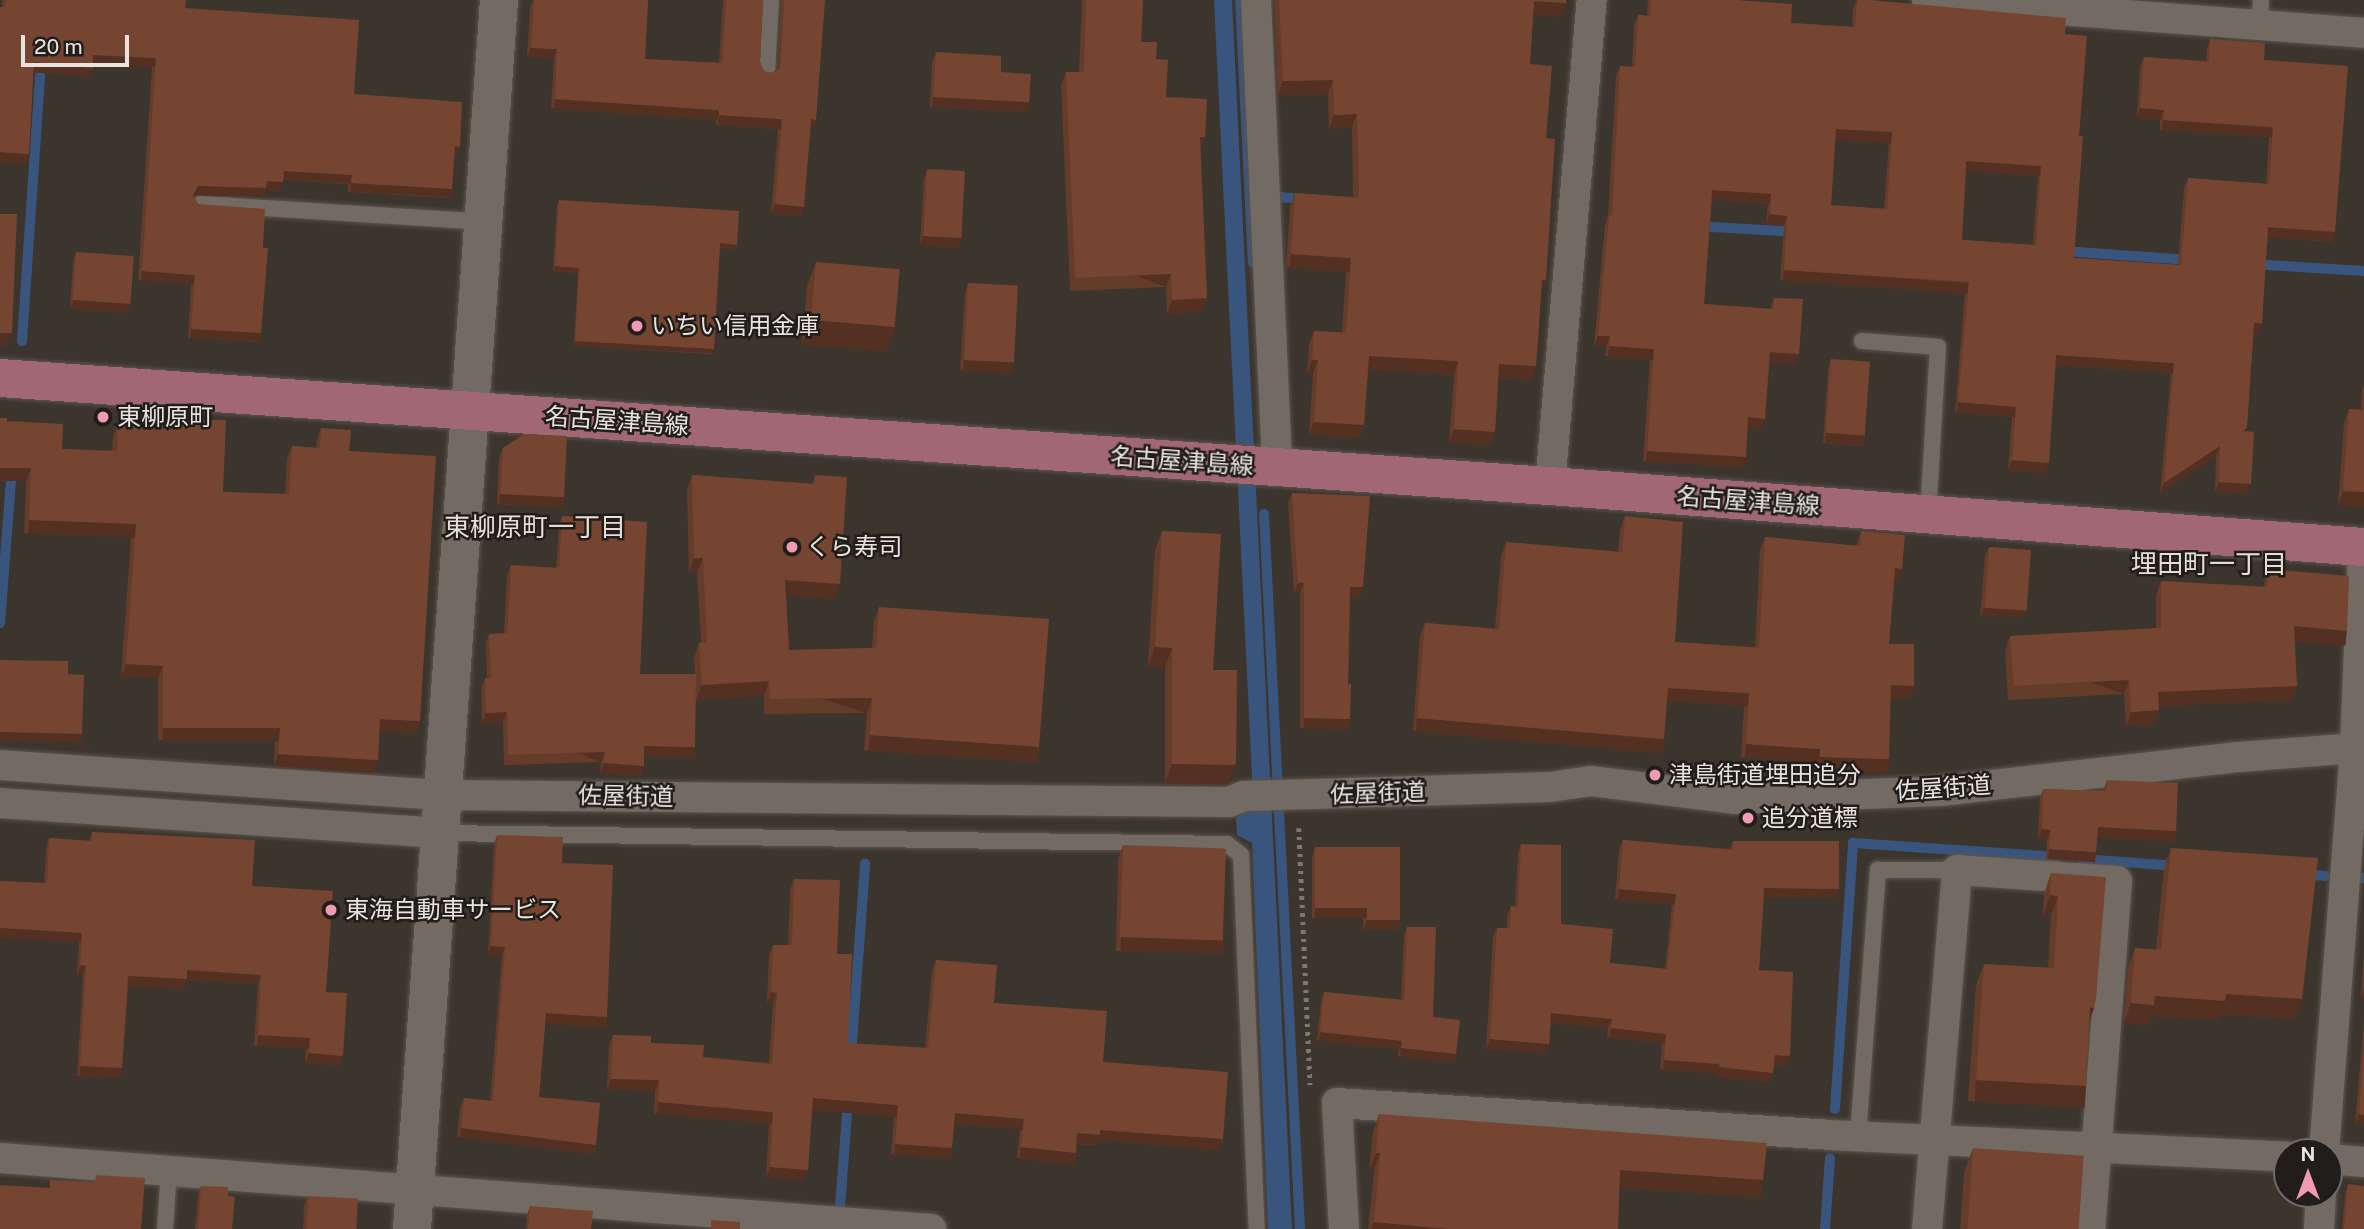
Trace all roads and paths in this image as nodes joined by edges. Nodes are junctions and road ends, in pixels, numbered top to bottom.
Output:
1 (499, 0) edge
2 (771, 0) edge
3 (1256, 0) edge
4 (1592, 0) edge
5 (1927, 0) edge
6 (2261, 13) edge
7 (2364, 33) edge
8 (767, 72) edge
9 (200, 204) edge
10 (483, 222) junction
11 (1862, 341) dead end
12 (0, 378) edge
13 (469, 411) junction
14 (1275, 467) junction
15 (1550, 486) junction
16 (1928, 514) junction
17 (2364, 547) edge
18 (2355, 748) junction
19 (0, 765) edge
20 (443, 795) junction
21 (1293, 795) junction
22 (0, 803) edge
23 (440, 834) junction
24 (1957, 870) junction
25 (1337, 1103) junction
26 (1858, 1136) junction
27 (2325, 1138) edge
28 (1933, 1140) junction
29 (2097, 1148) junction
30 (2273, 1156) edge
31 (0, 1158) edge
32 (2343, 1160) edge
33 (2364, 1162) edge
34 (169, 1171) junction
35 (415, 1190) junction
36 (2320, 1208) edge
37 (165, 1229) edge
38 (412, 1229) edge
39 (930, 1229) edge
40 (1257, 1229) edge
41 (1344, 1229) edge
42 (1927, 1229) edge
43 (2090, 1229) edge
44 (2319, 1229) edge

1 - 10 street
2 - 8 lane
3 - 14 street
4 - 15 street
5 - 6 street
6 - 7 street
9 - 10 lane
10 - 13 street
11 - 16 lane
12 - 13 main road, 名古屋津島線
13 - 14 main road, 名古屋津島線
13 - 20 street
14 - 15 main road, 名古屋津島線
15 - 16 main road, 名古屋津島線
16 - 17 main road, 名古屋津島線
17 - 18 street
18 - 21 street, 佐屋街道
18 - 27 street
19 - 20 street, 佐屋街道
20 - 21 street, 佐屋街道
20 - 23 street
21 - 25 path
22 - 23 street
23 - 35 street
23 - 40 lane
24 - 26 lane
24 - 28 street
24 - 29 street
25 - 26 street
25 - 41 street
26 - 28 street
28 - 29 street
28 - 42 street
29 - 30 street
29 - 43 street
31 - 34 street
32 - 33 street
34 - 35 street
34 - 37 lane
35 - 38 street
35 - 39 street
36 - 44 street

